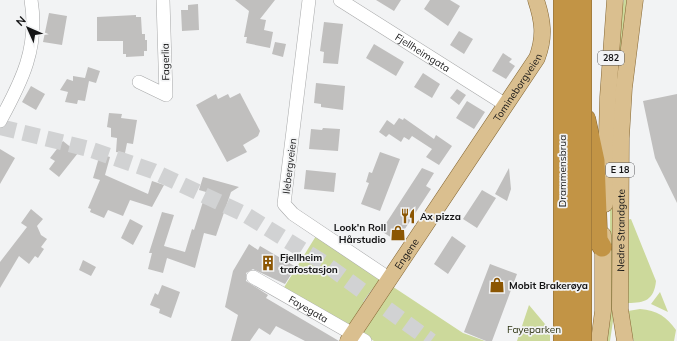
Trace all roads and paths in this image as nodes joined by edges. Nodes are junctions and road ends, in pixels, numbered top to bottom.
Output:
1 (31, 0) edge
2 (163, 0) edge
3 (309, 0) edge
4 (340, 0) edge
5 (536, 0) edge
6 (555, 0) edge
7 (563, 0) edge
8 (582, 0) edge
9 (616, 0) edge
10 (635, 0) edge
11 (139, 82) dead end
12 (506, 105) junction
13 (0, 121) edge
14 (464, 167) joint
15 (602, 247) junction
16 (253, 277) dead end
17 (390, 279) junction
18 (355, 339) edge
19 (563, 341) edge
20 (582, 341) edge
21 (599, 341) edge
22 (625, 341) edge

1 - 13 street
2 - 11 street, Fagerlia
3 - 17 street, Ilebergveien
4 - 12 street, Fjellheimgata
5 - 12 main road, Tomineborgveien
6 - 15 highway, E 18
7 - 19 highway, Drammensbrua, bridge
8 - 20 highway, Drammensbrua, bridge
9 - 15 main road, Nedre Strandgate / 282
10 - 22 main road, Nedre Strandgate / E 18
12 - 14 main road, Tomineborgveien
14 - 17 main road, Engene
15 - 21 main road, Nedre Strandgate / E 18
16 - 18 street, Fayegata
17 - 18 main road, Engene

